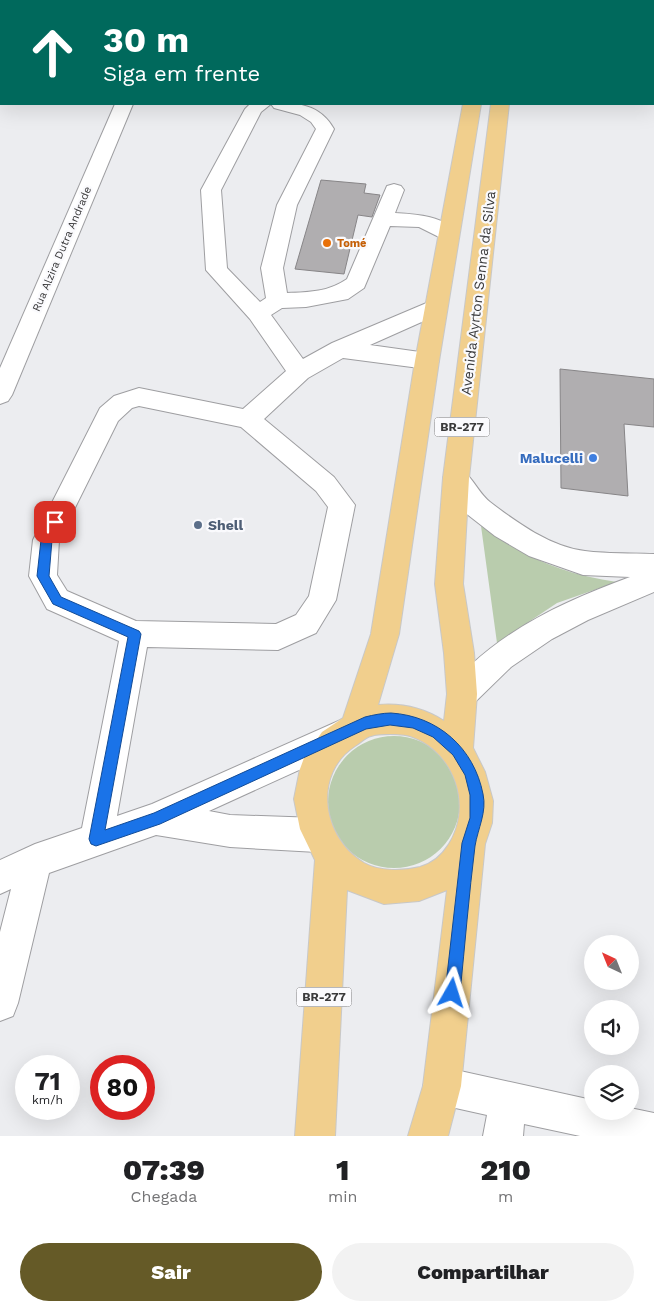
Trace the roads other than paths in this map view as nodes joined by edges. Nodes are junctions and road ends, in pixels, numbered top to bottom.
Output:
1 (124, 105) edge
2 (260, 105) edge
3 (284, 105) edge
4 (472, 105) edge
5 (500, 105) edge
6 (394, 190) dead end
7 (454, 207) junction
8 (382, 219) junction
9 (424, 221) junction
10 (449, 235) junction
11 (278, 300) junction
12 (436, 307) junction
13 (258, 314) junction
14 (340, 349) junction
15 (427, 361) junction
16 (7, 363) edge
17 (300, 372) junction
18 (0, 394) edge
19 (248, 419) junction
20 (456, 478) junction
21 (654, 566) edge
22 (654, 580) edge
23 (135, 634) junction
24 (462, 694) junction
25 (350, 731) junction
26 (457, 750) junction
27 (156, 819) junction
28 (96, 839) junction
29 (469, 843) junction
30 (324, 847) junction
31 (35, 861) junction
32 (0, 877) edge
33 (0, 1003) edge
34 (442, 1086) junction
35 (506, 1118) edge
36 (654, 1134) edge
37 (315, 1136) edge
38 (428, 1136) edge

1 - 16 street, Rua Alzira Dutra Andrade
2 - 13 street
3 - 11 street
4 - 7 highway, BR-277
5 - 20 highway, Avenida Ayrton Senna da Silva / BR-277
6 - 8 street
7 - 9 street
7 - 10 highway, BR-277
8 - 9 street
8 - 11 street
9 - 10 street
10 - 12 highway, BR-277
11 - 13 street
12 - 14 street
12 - 15 highway, BR-277
13 - 17 street
14 - 15 street
14 - 17 street
15 - 25 highway, BR-277
16 - 18 street, Rua Alzira Dutra Andrade
17 - 19 street
19 - 23 street
19 - 23 street
20 - 21 street
20 - 24 highway, Avenida Ayrton Senna da Silva / BR-277
22 - 24 street
23 - 28 street
24 - 26 highway, Avenida Ayrton Senna da Silva / BR-277
25 - 26 highway
25 - 27 street
25 - 30 highway
26 - 29 highway
27 - 28 street
27 - 30 street
28 - 31 street
29 - 30 highway
29 - 34 highway
30 - 37 highway, BR-277
31 - 32 street
31 - 33 street
34 - 35 street
34 - 38 highway
35 - 36 street

